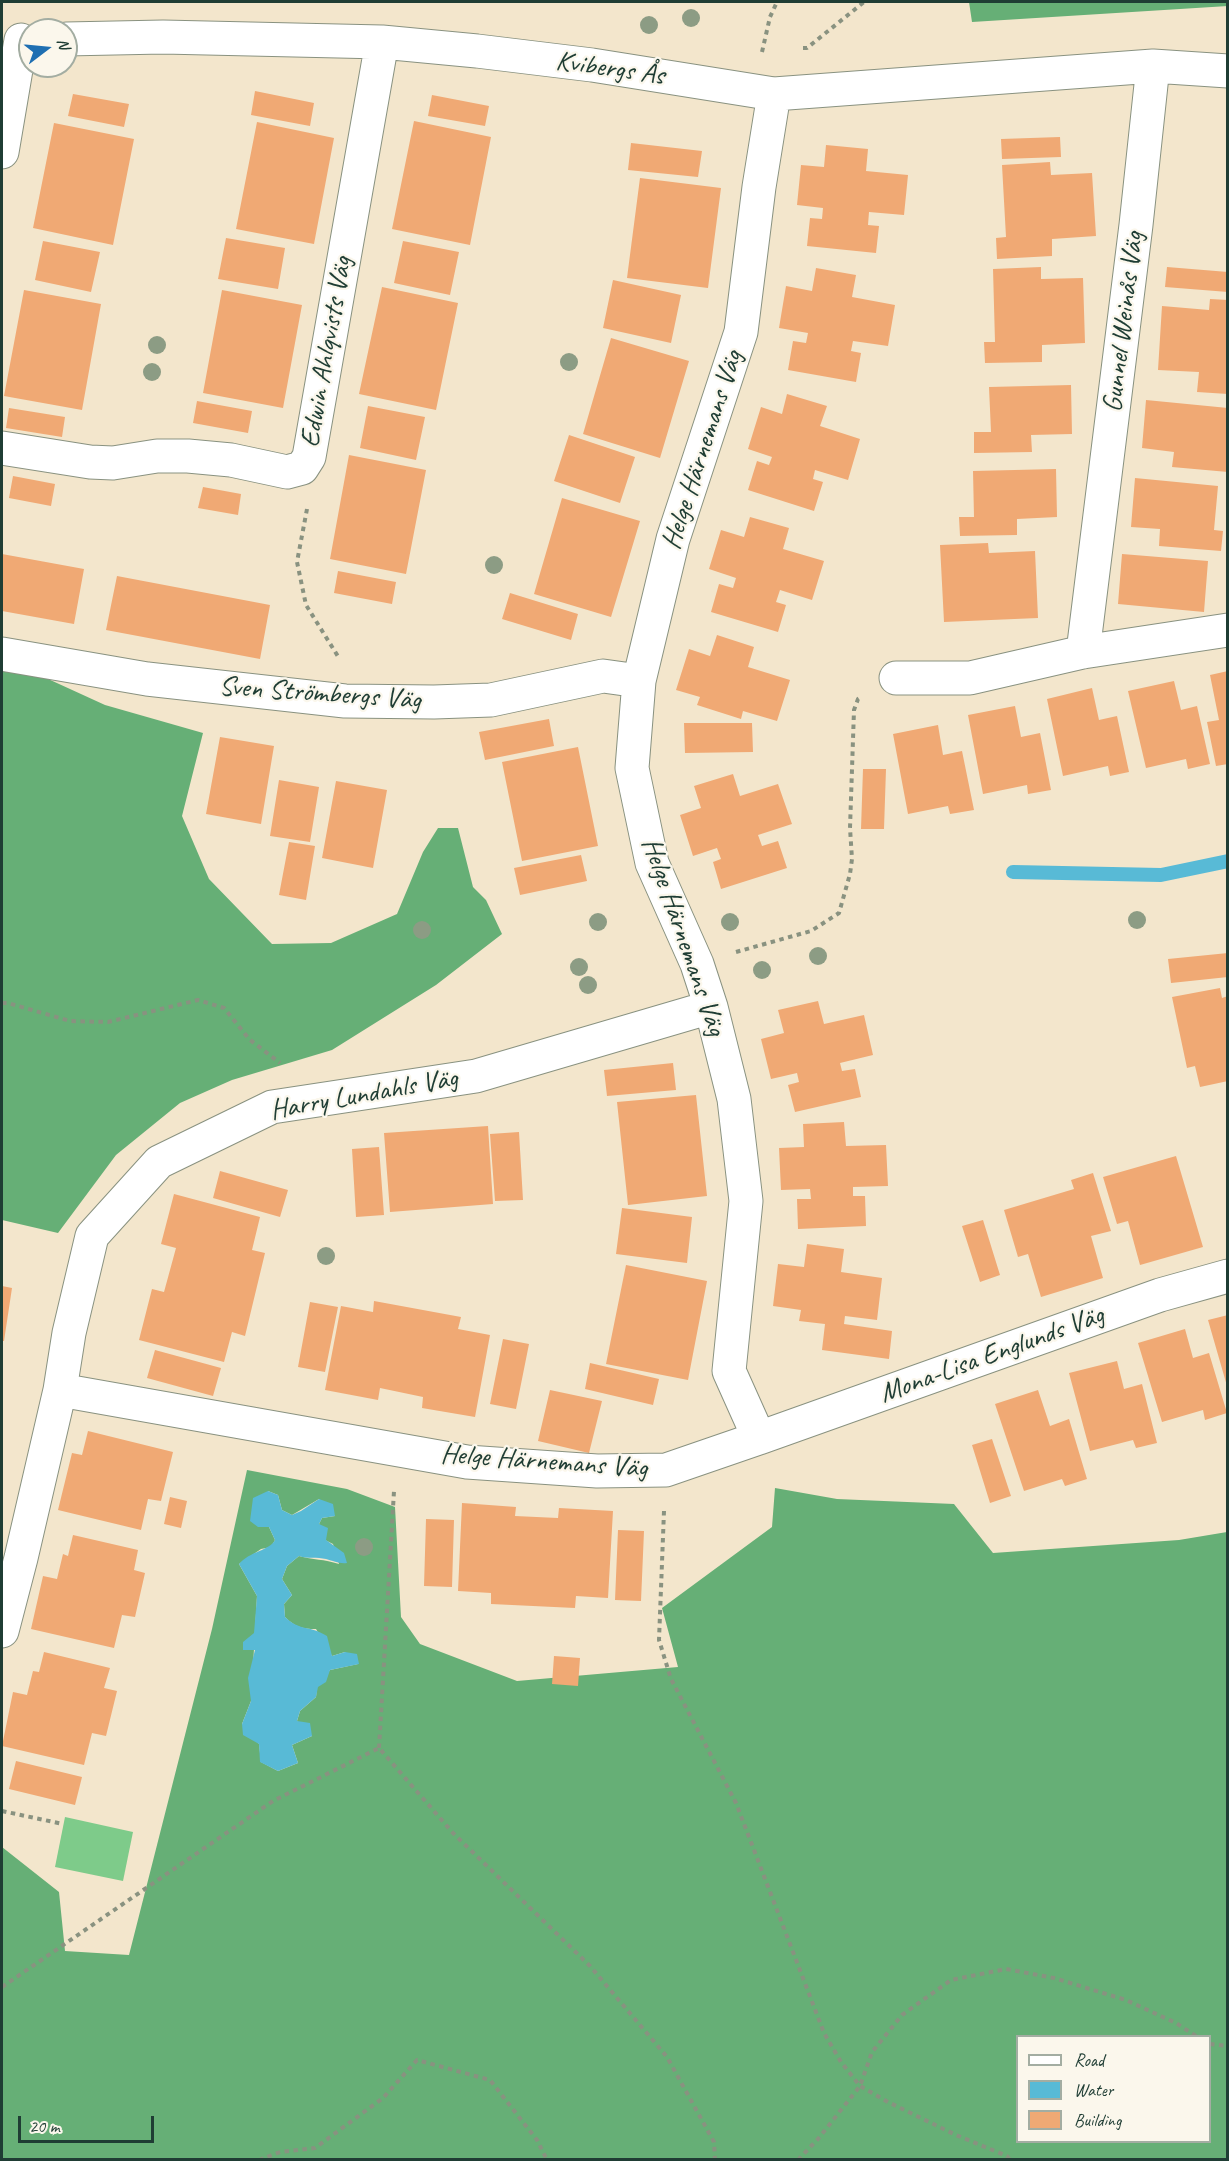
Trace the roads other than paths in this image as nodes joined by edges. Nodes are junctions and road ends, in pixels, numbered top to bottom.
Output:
1 (78, 39) edge
2 (18, 40) edge
3 (381, 42) junction
4 (1153, 66) junction
5 (1227, 71) edge
6 (763, 93) junction
7 (2, 152) edge
8 (2, 448) edge
9 (1227, 630) edge
10 (1083, 652) junction
11 (2, 654) edge
12 (896, 678) road end
13 (639, 681) junction
14 (711, 1007) junction
15 (1227, 1275) edge
16 (60, 1390) junction
17 (759, 1438) junction
18 (11, 1556) edge
19 (2, 1630) edge

1 - 3 street, Kvibergs Ås
2 - 7 street
3 - 6 street, Kvibergs Ås
3 - 8 street, Edwin Ahlqvists Väg
4 - 5 street
4 - 6 street, Kvibergs Ås
4 - 10 street, Gunnel Weinås Väg
6 - 13 street, Helge Härnemans Väg
9 - 10 street
10 - 12 street
11 - 13 street, Sven Strömbergs Väg
13 - 14 street, Helge Härnemans Väg
14 - 16 street, Harry Lundahls Väg
14 - 17 street, Helge Härnemans Väg
15 - 17 street, Mona-Lisa Englunds Väg
16 - 17 street, Helge Härnemans Väg
16 - 18 street, Harry Lundahls Väg
18 - 19 street, Harry Lundahls Väg

